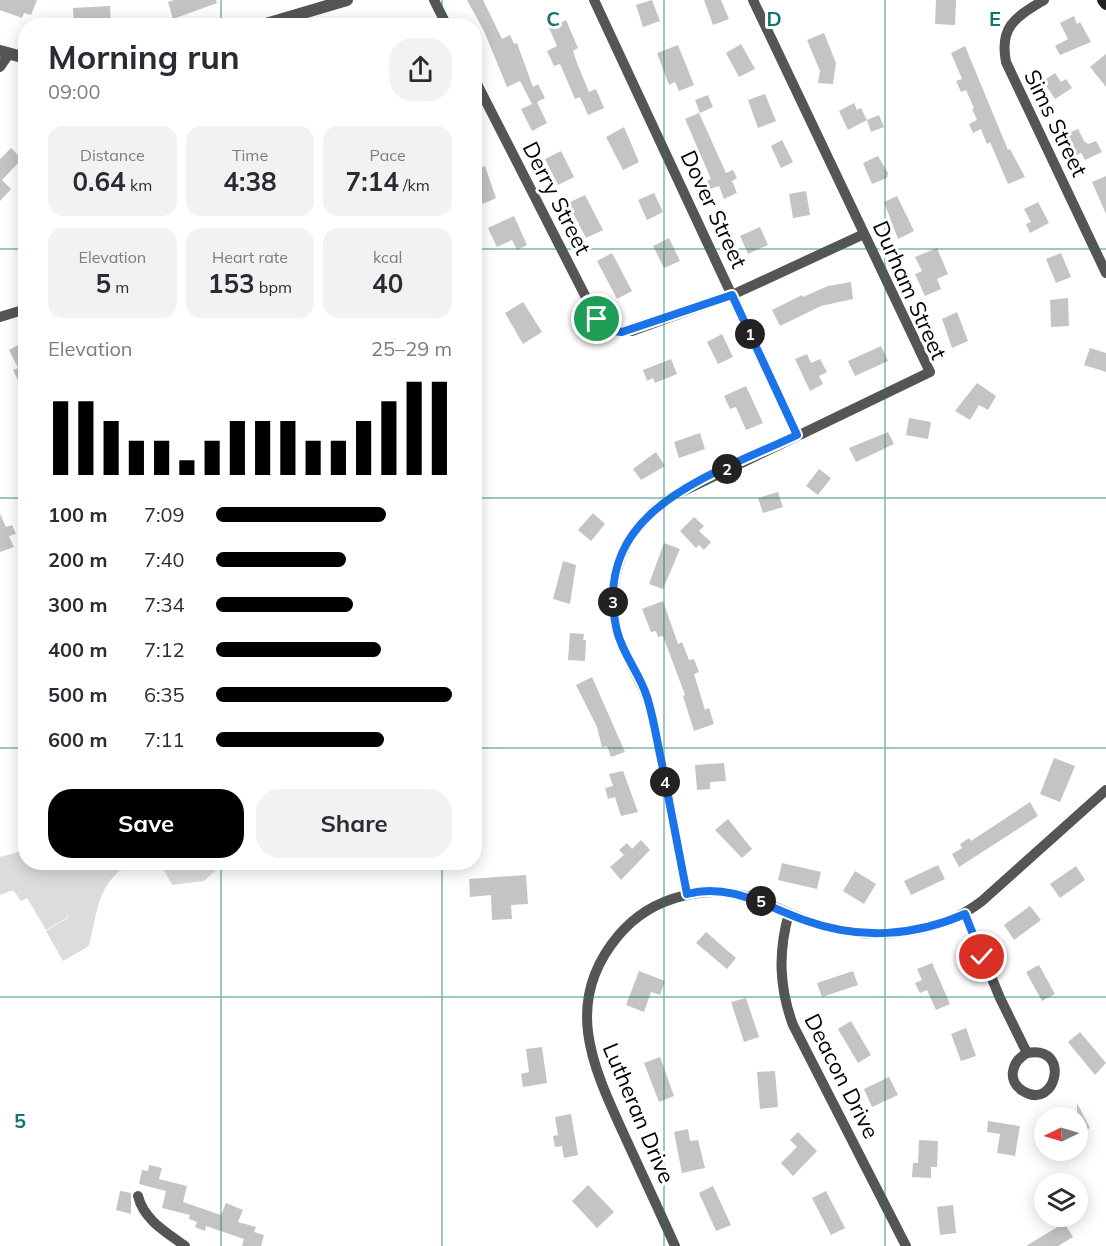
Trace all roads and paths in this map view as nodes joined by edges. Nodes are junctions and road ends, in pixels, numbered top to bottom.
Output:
1 (347, 0) edge
2 (434, 0) edge
3 (594, 0) edge
4 (753, 0) edge
5 (1044, 0) edge
6 (1103, 0) edge
7 (1106, 4) edge
8 (296, 18) edge
9 (443, 18) edge
10 (5, 53) edge
11 (0, 67) edge
12 (482, 94) edge
13 (864, 234) junction
14 (1106, 273) edge
15 (732, 295) junction
16 (18, 311) edge
17 (0, 317) edge
18 (797, 435) junction
19 (1106, 790) edge
20 (687, 894) junction
21 (789, 914) junction
22 (965, 914) junction
23 (1027, 1053) junction
24 (138, 1196) dead end
25 (185, 1246) edge
26 (675, 1246) edge
27 (906, 1246) edge

1 - 8 street
2 - 9 street
3 - 15 street, Dover Street
4 - 13 street, Durham Street
5 - 14 street, Sims Street
6 - 7 main road
10 - 11 street
12 - 15 street, Derry Street
13 - 15 street
13 - 18 street, Durham Street
15 - 18 street, Dover Street
16 - 17 street
18 - 20 street, Durham Street
19 - 22 street
20 - 21 street
20 - 26 street, Lutheran Drive
21 - 22 street
21 - 27 street, Deacon Drive
22 - 23 street
23 - 23 street
24 - 25 street

